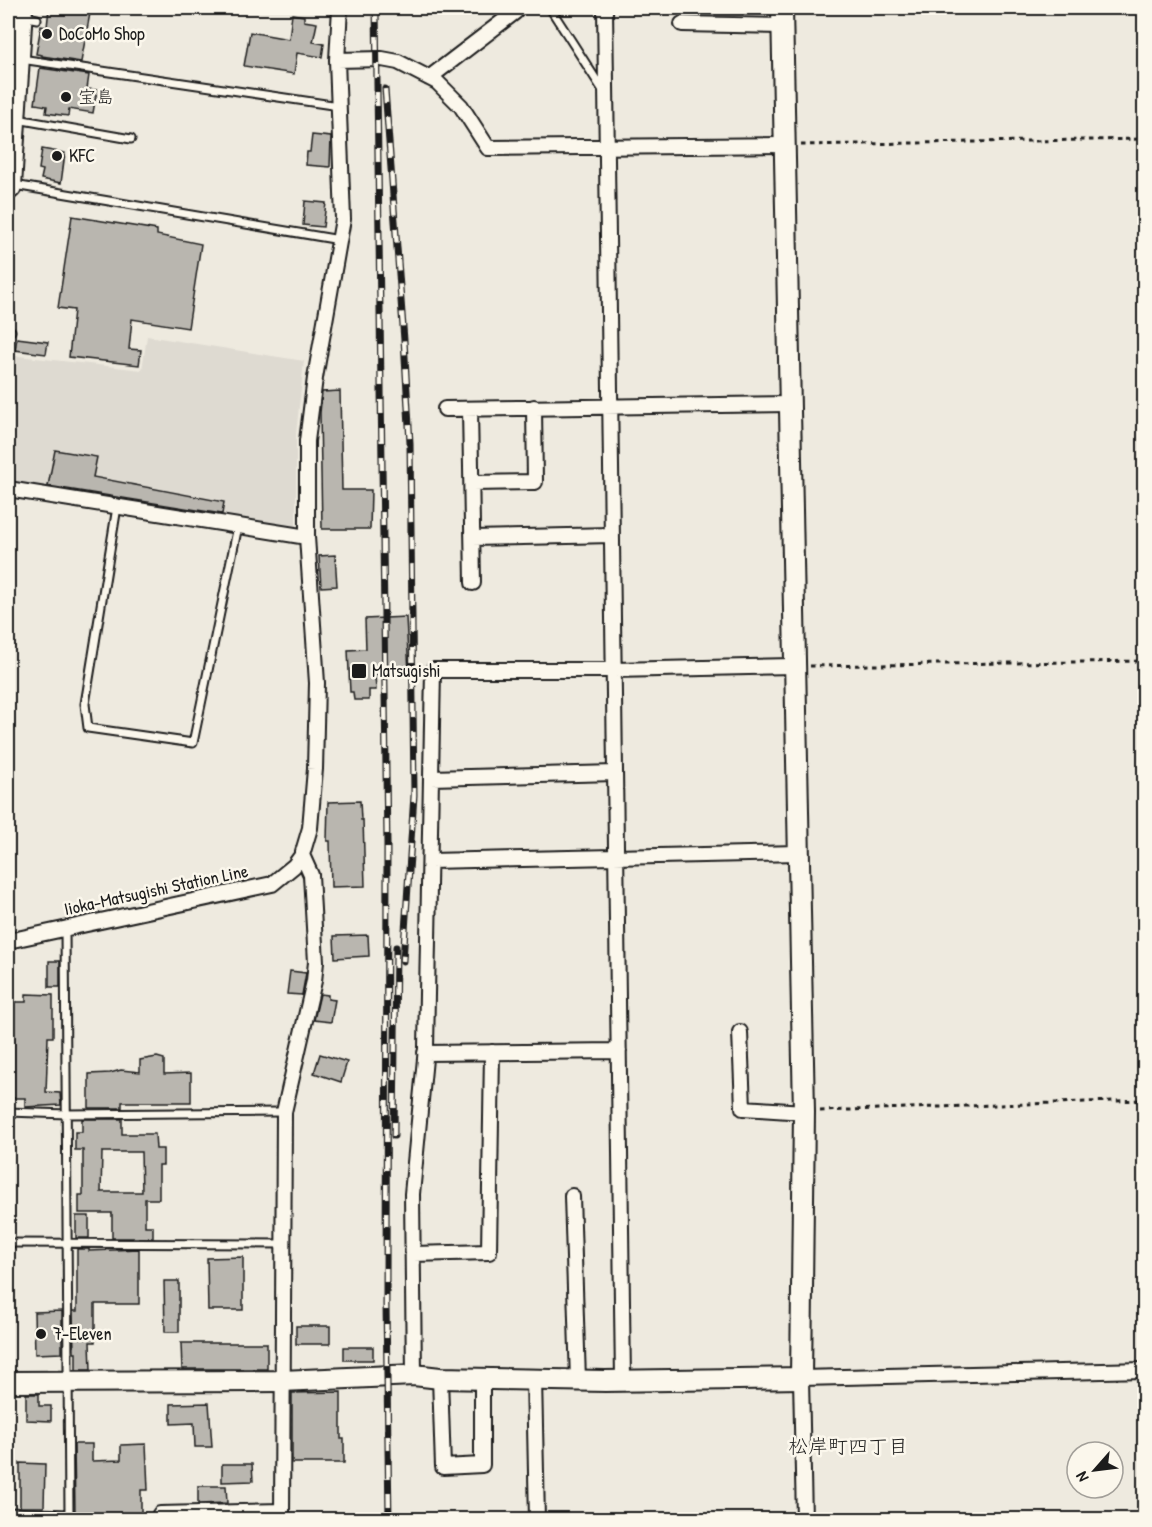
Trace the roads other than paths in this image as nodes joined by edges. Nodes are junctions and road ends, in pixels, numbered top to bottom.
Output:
1 (340, 8) edge
2 (550, 8) edge
3 (605, 8) edge
4 (515, 12) dead end
5 (25, 14) edge
6 (783, 17) edge
7 (682, 24) dead end
8 (16, 58) junction
9 (337, 60) junction
10 (429, 78) junction
11 (605, 94) junction
12 (339, 106) junction
13 (11, 118) junction
14 (131, 139) dead end
15 (785, 145) junction
16 (605, 146) junction
17 (8, 185) edge
18 (339, 240) junction
19 (789, 404) junction
20 (611, 406) junction
21 (534, 407) junction
22 (445, 409) dead end
23 (470, 409) junction
24 (472, 483) junction
25 (8, 489) edge
26 (117, 507) junction
27 (238, 526) junction
28 (612, 535) junction
29 (307, 537) junction
30 (472, 538) junction
31 (473, 583) dead end
32 (794, 666) junction
33 (614, 670) junction
34 (615, 773) junction
35 (431, 778) junction
36 (798, 853) junction
37 (302, 855) junction
38 (616, 856) junction
39 (430, 861) junction
40 (65, 928) junction
41 (8, 941) edge
42 (740, 1032) dead end
43 (619, 1051) junction
44 (492, 1052) junction
45 (425, 1053) junction
46 (8, 1112) edge
47 (284, 1112) junction
48 (804, 1112) junction
49 (67, 1114) junction
50 (572, 1196) dead end
51 (8, 1244) edge
52 (68, 1244) junction
53 (283, 1244) junction
54 (413, 1254) junction
55 (1144, 1370) edge
56 (414, 1375) junction
57 (440, 1378) junction
58 (482, 1378) junction
59 (534, 1378) junction
60 (801, 1378) junction
61 (578, 1380) junction
62 (623, 1380) junction
63 (282, 1381) junction
64 (8, 1382) edge
65 (69, 1382) junction
66 (8, 1512) edge
67 (282, 1515) edge
68 (160, 1520) edge
69 (537, 1520) edge
70 (804, 1520) edge

1 - 9 street
2 - 11 lane
3 - 11 street
4 - 10 street
5 - 8 highway
6 - 7 street
6 - 15 street
8 - 12 lane
8 - 13 highway
9 - 10 street
9 - 12 street
10 - 16 street
11 - 16 street
12 - 18 street
13 - 14 lane
13 - 17 highway
15 - 16 street
15 - 19 street
16 - 20 street
17 - 18 lane
18 - 29 street
19 - 20 street
19 - 32 street
20 - 21 street
20 - 28 street
21 - 23 street
21 - 24 street
22 - 23 street
23 - 24 street
24 - 30 street
25 - 26 street
26 - 27 street
26 - 27 lane
27 - 29 street
28 - 30 street
28 - 33 street
29 - 37 street
30 - 31 street
32 - 33 street
32 - 36 street
33 - 34 street
33 - 35 street
34 - 35 street
34 - 38 street
35 - 39 street
36 - 38 street
36 - 48 street
37 - 40 street, Iioka-Matsugishi Station Line
37 - 47 street
38 - 39 street
38 - 43 street
39 - 45 street
40 - 41 street, Iioka-Matsugishi Station Line
40 - 49 lane
42 - 48 street
43 - 44 street
43 - 62 street
44 - 45 street
44 - 54 street
45 - 54 street
46 - 49 lane
47 - 49 lane
47 - 53 street
48 - 60 street
49 - 52 lane
50 - 61 street
51 - 52 lane
52 - 53 lane
52 - 65 lane
53 - 63 street
54 - 56 street
55 - 60 street
56 - 57 street
56 - 63 street
57 - 58 street
57 - 58 street
58 - 59 street
59 - 61 street
59 - 69 street
60 - 62 street
60 - 70 street
61 - 62 street
63 - 65 street
63 - 67 street
64 - 65 street
65 - 66 lane
67 - 68 street

